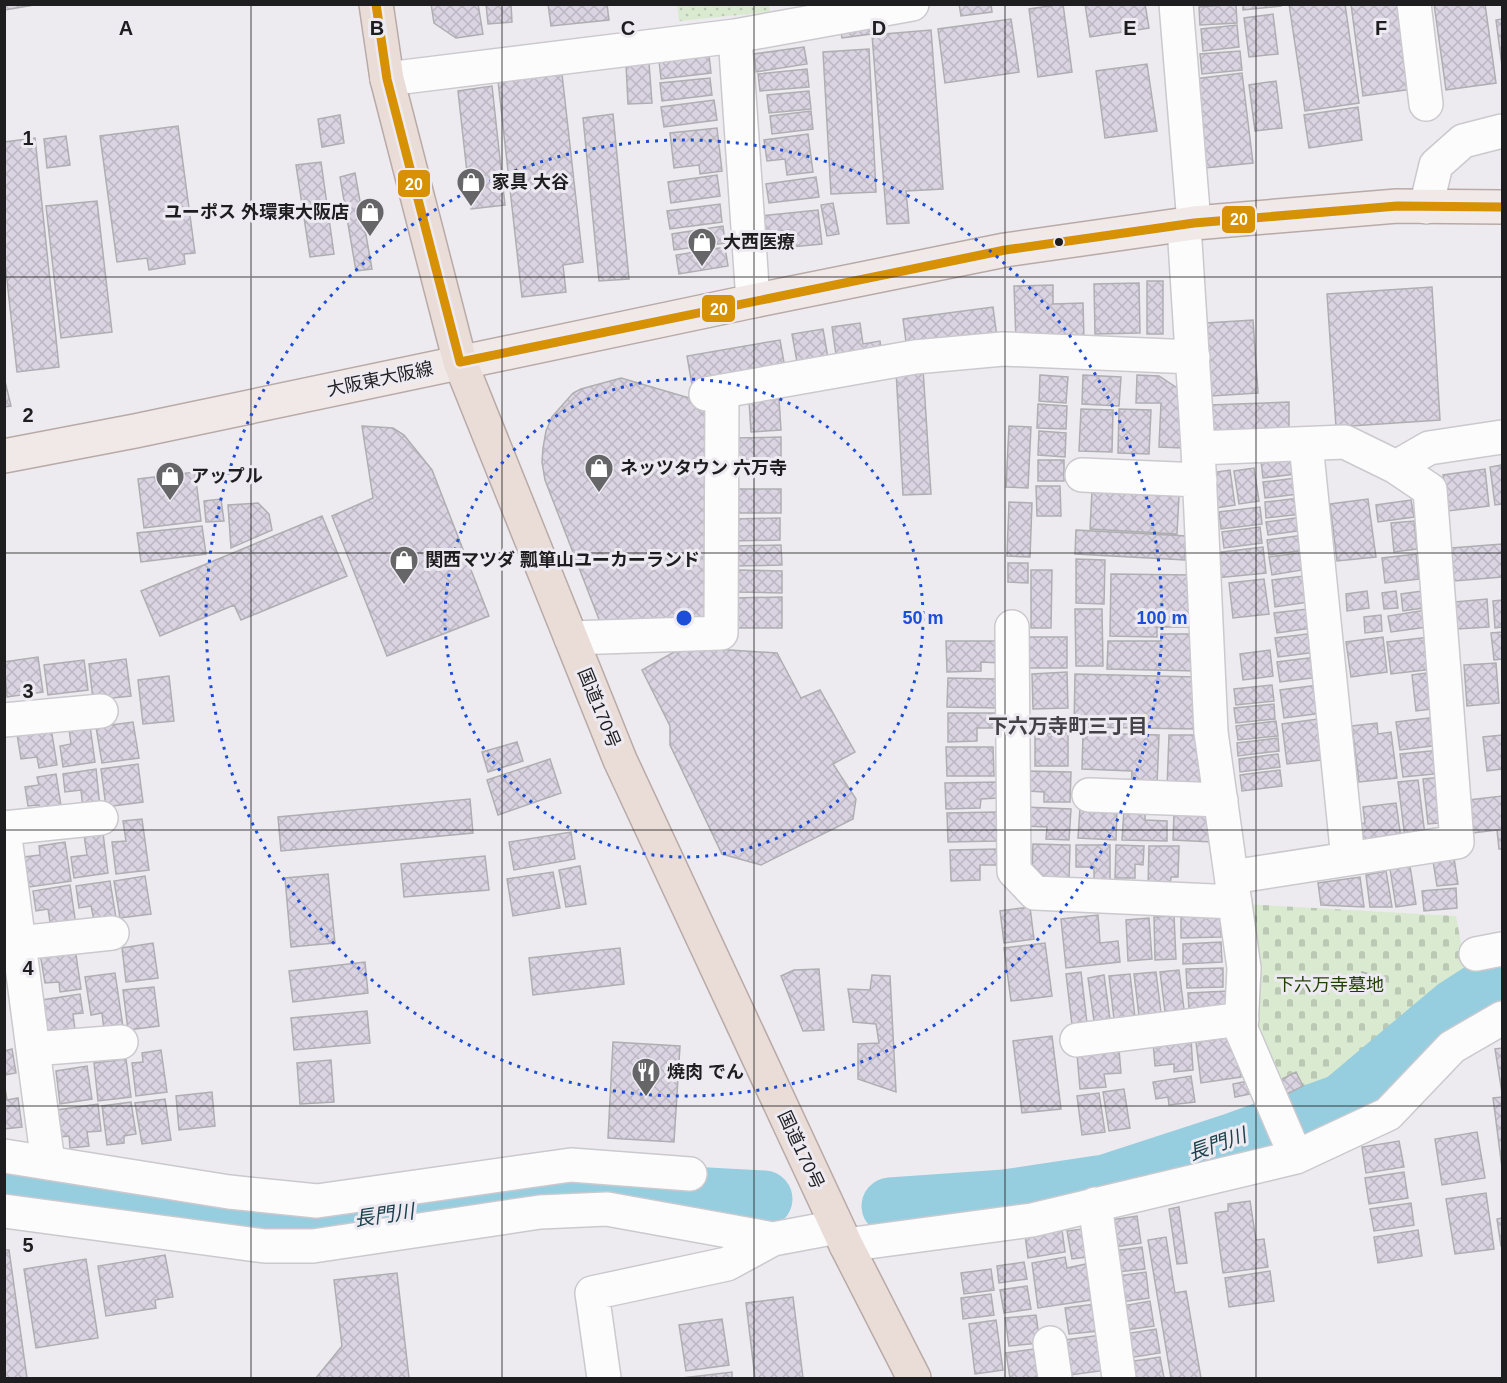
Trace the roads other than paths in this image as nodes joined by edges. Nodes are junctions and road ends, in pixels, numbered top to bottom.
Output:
1 (376, 4) edge
2 (912, 4) edge
3 (1176, 4) edge
4 (1413, 4) edge
5 (735, 36) junction
6 (387, 79) junction
7 (1426, 104) dead end
8 (1503, 131) edge
9 (1426, 207) junction
10 (1503, 207) edge
11 (1189, 224) junction
12 (753, 301) junction
13 (1193, 357) junction
14 (460, 362) junction
15 (1503, 438) edge
16 (1306, 444) junction
17 (1198, 448) junction
18 (4, 456) edge
19 (1396, 467) junction
20 (1082, 475) dead end
21 (1200, 480) junction
22 (1012, 627) dead end
23 (571, 638) junction
24 (101, 711) dead end
25 (4, 720) edge
26 (1089, 795) dead end
27 (1221, 800) junction
28 (101, 818) dead end
29 (4, 829) edge
30 (1348, 859) junction
31 (1233, 889) junction
32 (112, 933) dead end
33 (19, 943) junction
34 (1503, 1018) edge
35 (1242, 1019) junction
36 (1077, 1041) dead end
37 (121, 1042) dead end
38 (33, 1049) junction
39 (4, 1156) edge
40 (1296, 1157) junction
41 (48, 1163) junction
42 (690, 1174) dead end
43 (1095, 1204) junction
44 (4, 1210) edge
45 (841, 1236) junction
46 (772, 1239) junction
47 (1050, 1343) dead end
48 (604, 1378) edge
49 (914, 1378) edge
50 (1055, 1378) edge
51 (1119, 1378) edge

1 - 6 highway, 国道170号
2 - 5 street
3 - 11 street
4 - 7 street
5 - 6 street
5 - 12 street
6 - 14 highway, 国道170号
8 - 9 street
9 - 10 main road, 大阪東大阪線
9 - 11 main road, 大阪東大阪線
11 - 12 main road, 大阪東大阪線
11 - 13 street
12 - 14 main road, 大阪東大阪線
13 - 17 street
13 - 23 street
14 - 18 main road, 大阪東大阪線
14 - 23 highway, 国道170号
15 - 19 street
16 - 17 street
16 - 19 street
16 - 30 street
17 - 21 street
19 - 30 street
20 - 21 street
21 - 27 street
22 - 31 street
23 - 45 highway, 国道170号
24 - 25 street
26 - 27 street
27 - 31 street
28 - 29 street
29 - 33 street
30 - 31 street
31 - 35 street
32 - 33 street
33 - 38 street
34 - 40 street
35 - 36 street
35 - 40 street
37 - 38 street
38 - 41 street
39 - 41 street
40 - 43 street
41 - 42 street
43 - 45 street
43 - 51 street
44 - 46 street
45 - 46 street
45 - 49 highway, 国道170号
46 - 48 street
47 - 50 street

